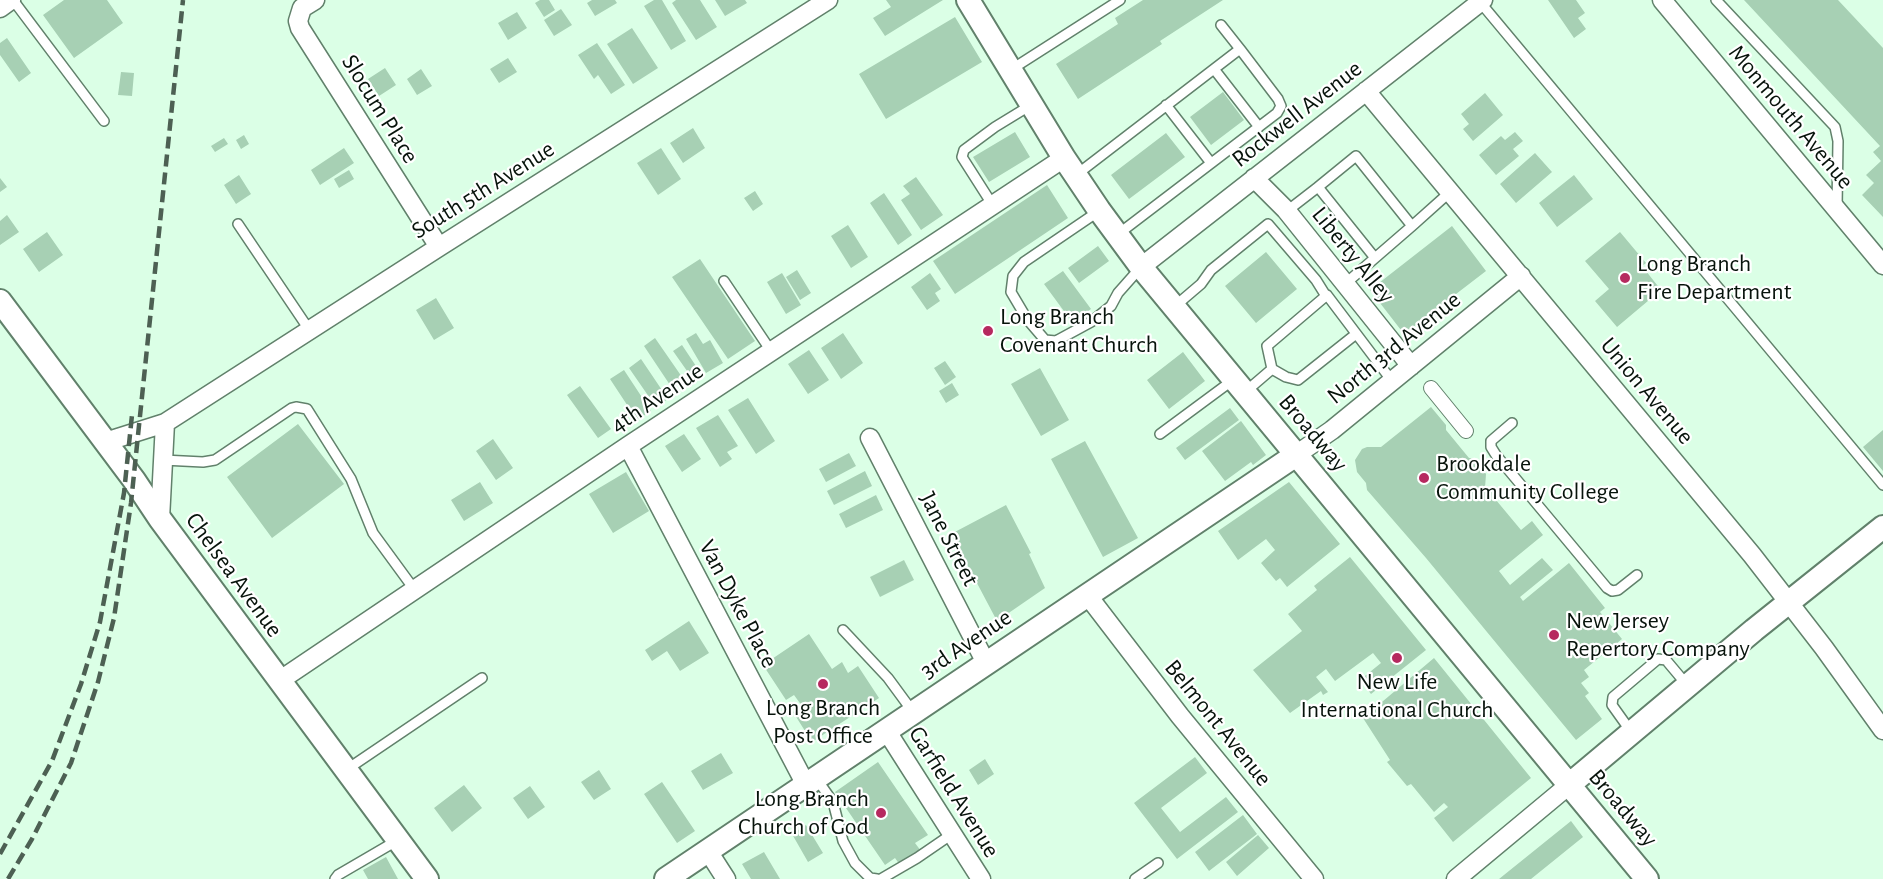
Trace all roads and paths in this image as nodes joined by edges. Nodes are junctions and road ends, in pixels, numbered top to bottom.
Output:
1 (12, 0) edge
2 (315, 0) edge
3 (828, 0) edge
4 (968, 0) edge
5 (1120, 0) edge
6 (1662, 0) edge
7 (1716, 0) edge
8 (1481, 1) edge
9 (0, 8) edge
10 (1221, 25) dead end
11 (1240, 49) junction
12 (1214, 69) junction
13 (1010, 70) junction
14 (1366, 91) junction
15 (1031, 105) junction
16 (1166, 105) junction
17 (104, 121) dead end
18 (1259, 127) junction
19 (1211, 163) junction
20 (1070, 166) junction
21 (1254, 178) junction
22 (1318, 187) junction
23 (1450, 192) junction
24 (992, 204) junction
25 (1099, 210) junction
26 (1837, 210) junction
27 (1287, 211) junction
28 (238, 224) dead end
29 (1412, 226) junction
30 (1117, 235) junction
31 (439, 247) junction
32 (1375, 258) junction
33 (1883, 265) edge
34 (1141, 267) junction
35 (1521, 276) junction
36 (724, 281) dead end
37 (1345, 284) junction
38 (1326, 296) junction
39 (0, 301) edge
40 (1174, 308) junction
41 (310, 331) junction
42 (1356, 334) junction
43 (771, 351) junction
44 (1411, 366) junction
45 (1272, 369) junction
46 (1392, 381) junction
47 (1239, 387) junction
48 (1431, 388) dead end
49 (165, 423) junction
50 (1512, 423) dead end
51 (1466, 430) dead end
52 (1160, 434) dead end
53 (870, 438) dead end
54 (105, 442) junction
55 (628, 446) junction
56 (1296, 455) junction
57 (163, 460) junction
58 (1883, 485) edge
59 (160, 519) junction
60 (1883, 527) edge
61 (1637, 574) dead end
62 (414, 589) junction
63 (1088, 596) junction
64 (1789, 603) junction
65 (843, 630) dead end
66 (986, 663) junction
67 (482, 678) dead end
68 (279, 681) junction
69 (1688, 686) junction
70 (913, 712) junction
71 (886, 730) junction
72 (1883, 730) edge
73 (1632, 733) junction
74 (346, 770) junction
75 (811, 781) junction
76 (1569, 785) junction
77 (952, 834) junction
78 (398, 840) junction
79 (708, 851) junction
80 (1158, 863) dead end
81 (1309, 877) edge
82 (335, 879) edge
83 (427, 879) edge
84 (666, 879) edge
85 (726, 879) edge
86 (879, 879) edge
87 (981, 879) edge
88 (1135, 879) edge
89 (1456, 879) edge
90 (1647, 879) edge

1 - 9 street
1 - 17 lane
2 - 31 street, Slocum Place
3 - 31 street, South 5th Avenue
4 - 13 street, Broadway
5 - 13 lane
6 - 26 street, Monmouth Avenue
7 - 26 lane
8 - 14 street, Rockwell Avenue
8 - 58 lane
10 - 11 lane
11 - 12 lane
11 - 18 lane
12 - 16 lane
12 - 18 lane
13 - 15 street, Broadway
14 - 21 street, Rockwell Avenue
14 - 23 street, Union Avenue
15 - 20 street, Broadway
15 - 24 lane
16 - 19 lane
16 - 20 lane
18 - 19 lane
19 - 30 lane
20 - 24 street, 4th Avenue
20 - 25 street, Broadway
21 - 27 street, Liberty Alley
21 - 34 street, Rockwell Avenue
22 - 27 lane
22 - 29 lane
22 - 32 lane
23 - 29 lane
23 - 35 street, Union Avenue
24 - 43 street, 4th Avenue
25 - 30 street, Broadway
25 - 34 lane
26 - 33 street, Monmouth Avenue
27 - 37 street, Liberty Alley
28 - 41 lane
29 - 32 lane
30 - 34 street, Broadway
31 - 41 street, South 5th Avenue
32 - 37 lane
34 - 40 street, Broadway
35 - 44 street, North 3rd Avenue
35 - 64 street, Union Avenue
36 - 43 lane
37 - 44 street, Liberty Alley
38 - 40 lane
38 - 42 lane
38 - 45 lane
39 - 54 street, Chelsea Avenue
40 - 47 street, Broadway
41 - 49 street, South 5th Avenue
42 - 45 lane
42 - 46 lane
43 - 55 street, 4th Avenue
44 - 46 street, North 3rd Avenue
45 - 47 lane
46 - 56 street, North 3rd Avenue
47 - 52 lane
47 - 56 street, Broadway
48 - 51 street
49 - 54 street, South 5th Avenue
49 - 57 street
50 - 61 lane
53 - 66 street, Jane Street
54 - 59 street, Chelsea Avenue
55 - 62 street, 4th Avenue
55 - 75 street, Van Dyke Place
56 - 63 street, 3rd Avenue
56 - 76 street, Broadway
57 - 59 street
57 - 62 lane
59 - 68 street, Chelsea Avenue
60 - 64 street
62 - 68 street, 4th Avenue
63 - 66 street, 3rd Avenue
63 - 81 street, Belmont Avenue
64 - 69 street
64 - 72 street, Union Avenue
65 - 70 lane
66 - 70 street, 3rd Avenue
67 - 74 lane
68 - 74 street, Chelsea Avenue
69 - 73 street
69 - 73 lane
70 - 71 street, 3rd Avenue
71 - 75 street, 3rd Avenue
71 - 77 street, Garfield Avenue
73 - 76 street
74 - 78 street, Chelsea Avenue
75 - 79 street, 3rd Avenue
75 - 86 lane
76 - 89 street
76 - 90 street, Broadway
77 - 86 lane
77 - 87 street, Garfield Avenue
78 - 82 lane
78 - 83 street, Chelsea Avenue
79 - 84 street, 3rd Avenue
79 - 85 street
80 - 88 lane

